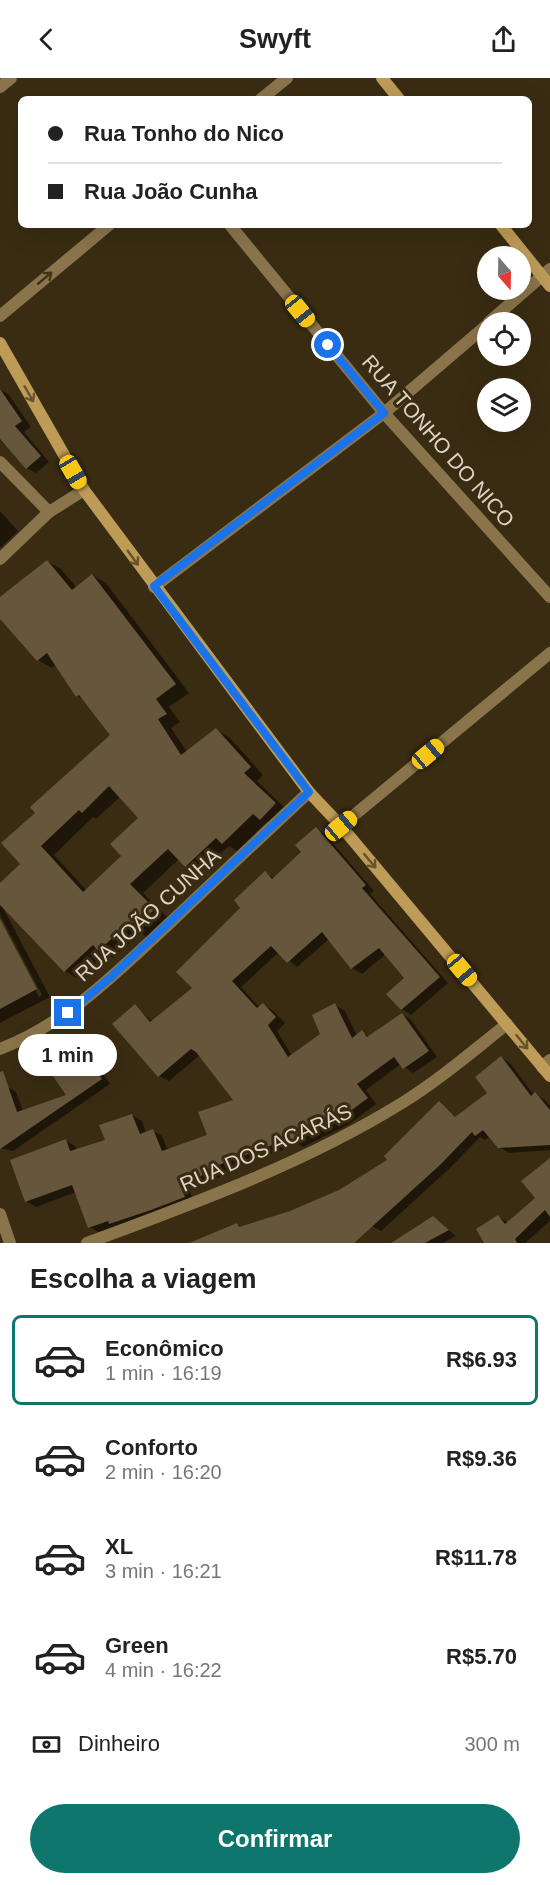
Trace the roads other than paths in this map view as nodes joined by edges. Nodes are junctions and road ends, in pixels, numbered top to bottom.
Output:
1 (11, 78) edge
2 (287, 78) edge
3 (382, 78) edge
4 (0, 87) edge
5 (265, 96) edge
6 (397, 96) edge
7 (105, 228) edge
8 (232, 228) edge
9 (504, 228) edge
10 (548, 277) edge
11 (502, 312) edge
12 (0, 315) edge
13 (477, 333) edge
14 (0, 343) edge
15 (384, 413) junction
16 (0, 462) edge
17 (84, 490) junction
18 (49, 512) junction
19 (0, 559) edge
20 (154, 586) junction
21 (550, 597) edge
22 (550, 652) edge
23 (309, 792) junction
24 (341, 826) junction
25 (507, 1024) junction
26 (0, 1049) edge
27 (548, 1068) edge
28 (0, 1214) edge
29 (10, 1243) edge
30 (87, 1243) edge

1 - 4 street
2 - 5 street
3 - 6 street
12 -> 7 street
8 - 15 street, RUA TONHO DO NICO
9 - 10 street
10 - 11 street
13 - 15 street
14 -> 17 street
15 - 20 street
15 - 21 street, RUA TONHO DO NICO
16 - 18 street
17 - 18 street
17 -> 20 street
18 - 19 street
20 - 23 street
22 - 24 street
23 - 24 street
23 - 26 street, RUA JOÃO CUNHA
24 -> 25 street
25 -> 27 street
25 - 30 street, RUA DOS ACARÁS
28 - 29 street

